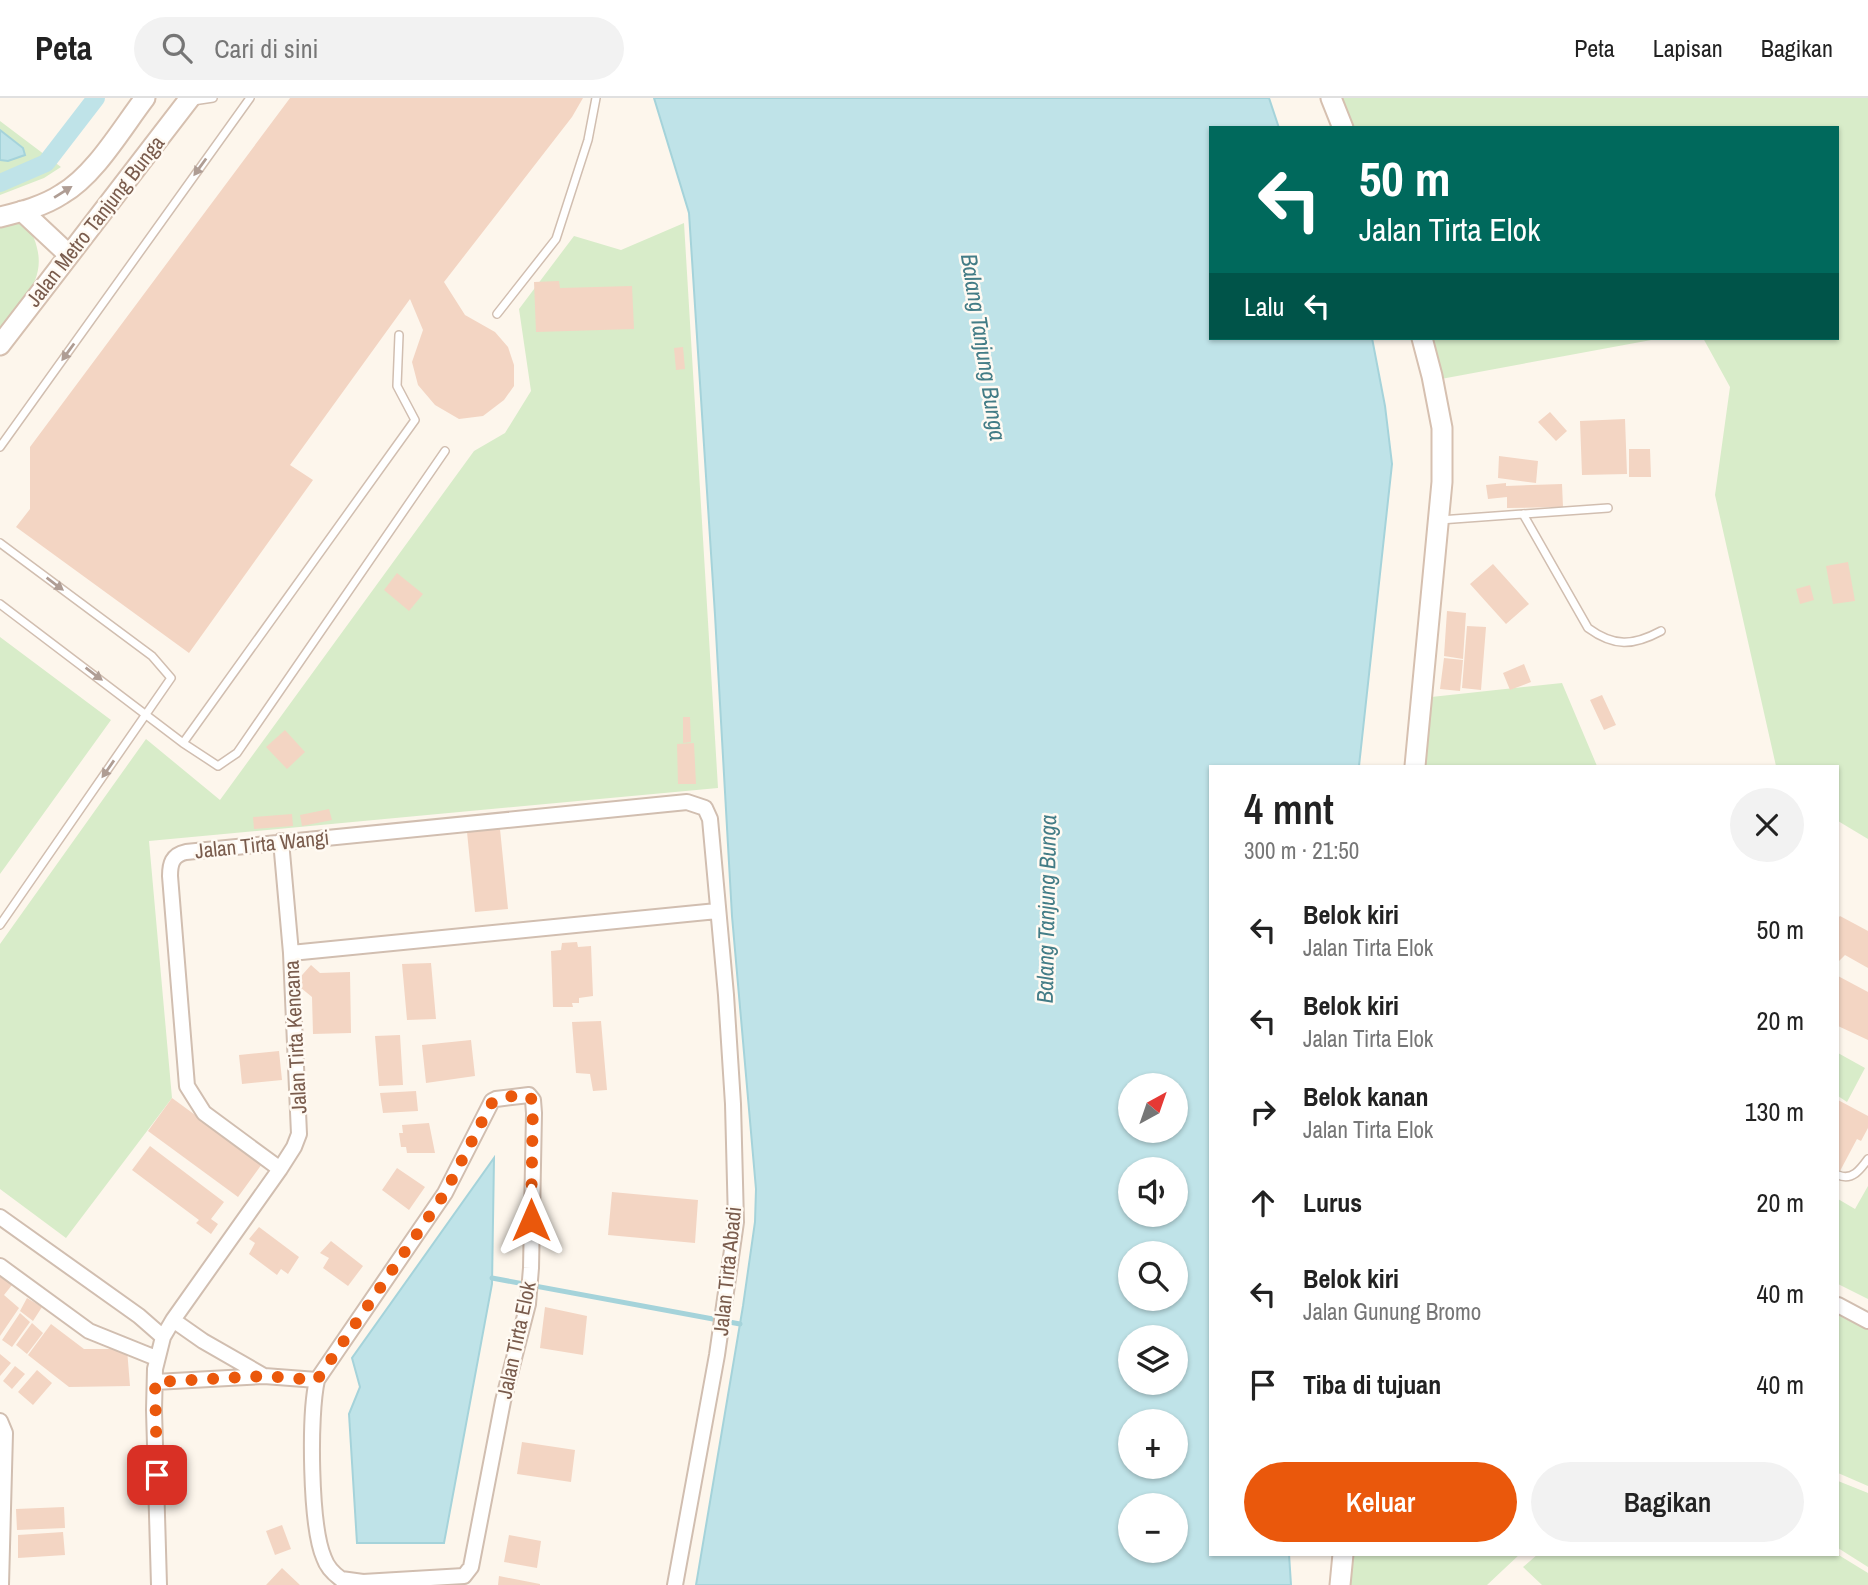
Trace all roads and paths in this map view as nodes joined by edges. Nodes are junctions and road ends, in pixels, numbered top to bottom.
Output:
1 (145, 98) edge
2 (213, 98) edge
3 (250, 98) edge
4 (596, 98) edge
5 (1331, 98) edge
6 (189, 100) edge
7 (1342, 126) edge
8 (22, 211) junction
9 (0, 217) edge
10 (68, 254) junction
11 (497, 314) dead end
12 (399, 335) dead end
13 (1423, 340) edge
14 (0, 345) edge
15 (0, 447) edge
16 (444, 451) dead end
17 (1608, 508) dead end
18 (1523, 514) junction
19 (1439, 520) junction
20 (0, 543) edge
21 (0, 604) edge
22 (1661, 631) dead end
23 (147, 713) junction
24 (183, 743) junction
25 (1415, 765) edge
26 (705, 808) joint
27 (281, 841) junction
28 (717, 911) junction
29 (0, 925) edge
30 (292, 953) junction
31 (1868, 1159) edge
32 (280, 1170) junction
33 (1839, 1175) edge
34 (0, 1217) edge
35 (0, 1266) edge
36 (1839, 1306) edge
37 (173, 1320) junction
38 (1868, 1321) edge
39 (163, 1337) junction
40 (156, 1358) junction
41 (264, 1376) junction
42 (317, 1380) junction
43 (155, 1382) junction
44 (0, 1421) edge
45 (1343, 1556) edge
46 (1, 1585) edge
47 (159, 1585) edge
48 (675, 1585) edge
49 (1340, 1585) edge

8 -> 1 main road, Jalan Metro Tanjung Bunga
2 - 6 lane
3 -> 15 lane
4 - 11 lane
5 - 7 main road
6 - 10 main road, Jalan Metro Tanjung Bunga
8 - 9 main road, Jalan Metro Tanjung Bunga
8 - 10 main road
10 - 14 main road, Jalan Metro Tanjung Bunga
12 - 24 lane
13 - 19 main road
16 - 24 lane
17 - 18 lane
18 - 19 lane
18 - 22 lane
19 - 25 main road
20 -> 23 lane
21 -> 23 lane
23 - 24 lane
23 -> 29 lane
26 - 27 street, Jalan Tirta Wangi
26 - 28 street, Jalan Tirta Abadi
27 - 30 street, Jalan Tirta Kencana
27 - 32 street, Jalan Tirta Wangi
28 - 30 street
28 - 48 street, Jalan Tirta Abadi
30 - 32 street, Jalan Tirta Kencana
31 - 33 lane
32 - 37 street, Jalan Tirta Kencana
34 - 39 street
35 - 40 street
36 - 38 street
37 - 39 street, Jalan Tirta Kencana
37 - 41 street
39 - 40 street, Jalan Tirta Kencana
40 - 43 street, Jalan Tirta Kencana
41 - 42 street
41 - 43 street
42 - 42 street, Jalan Tirta Elok
43 - 47 street, Jalan Tirta Kencana
44 - 46 street
45 - 49 main road

